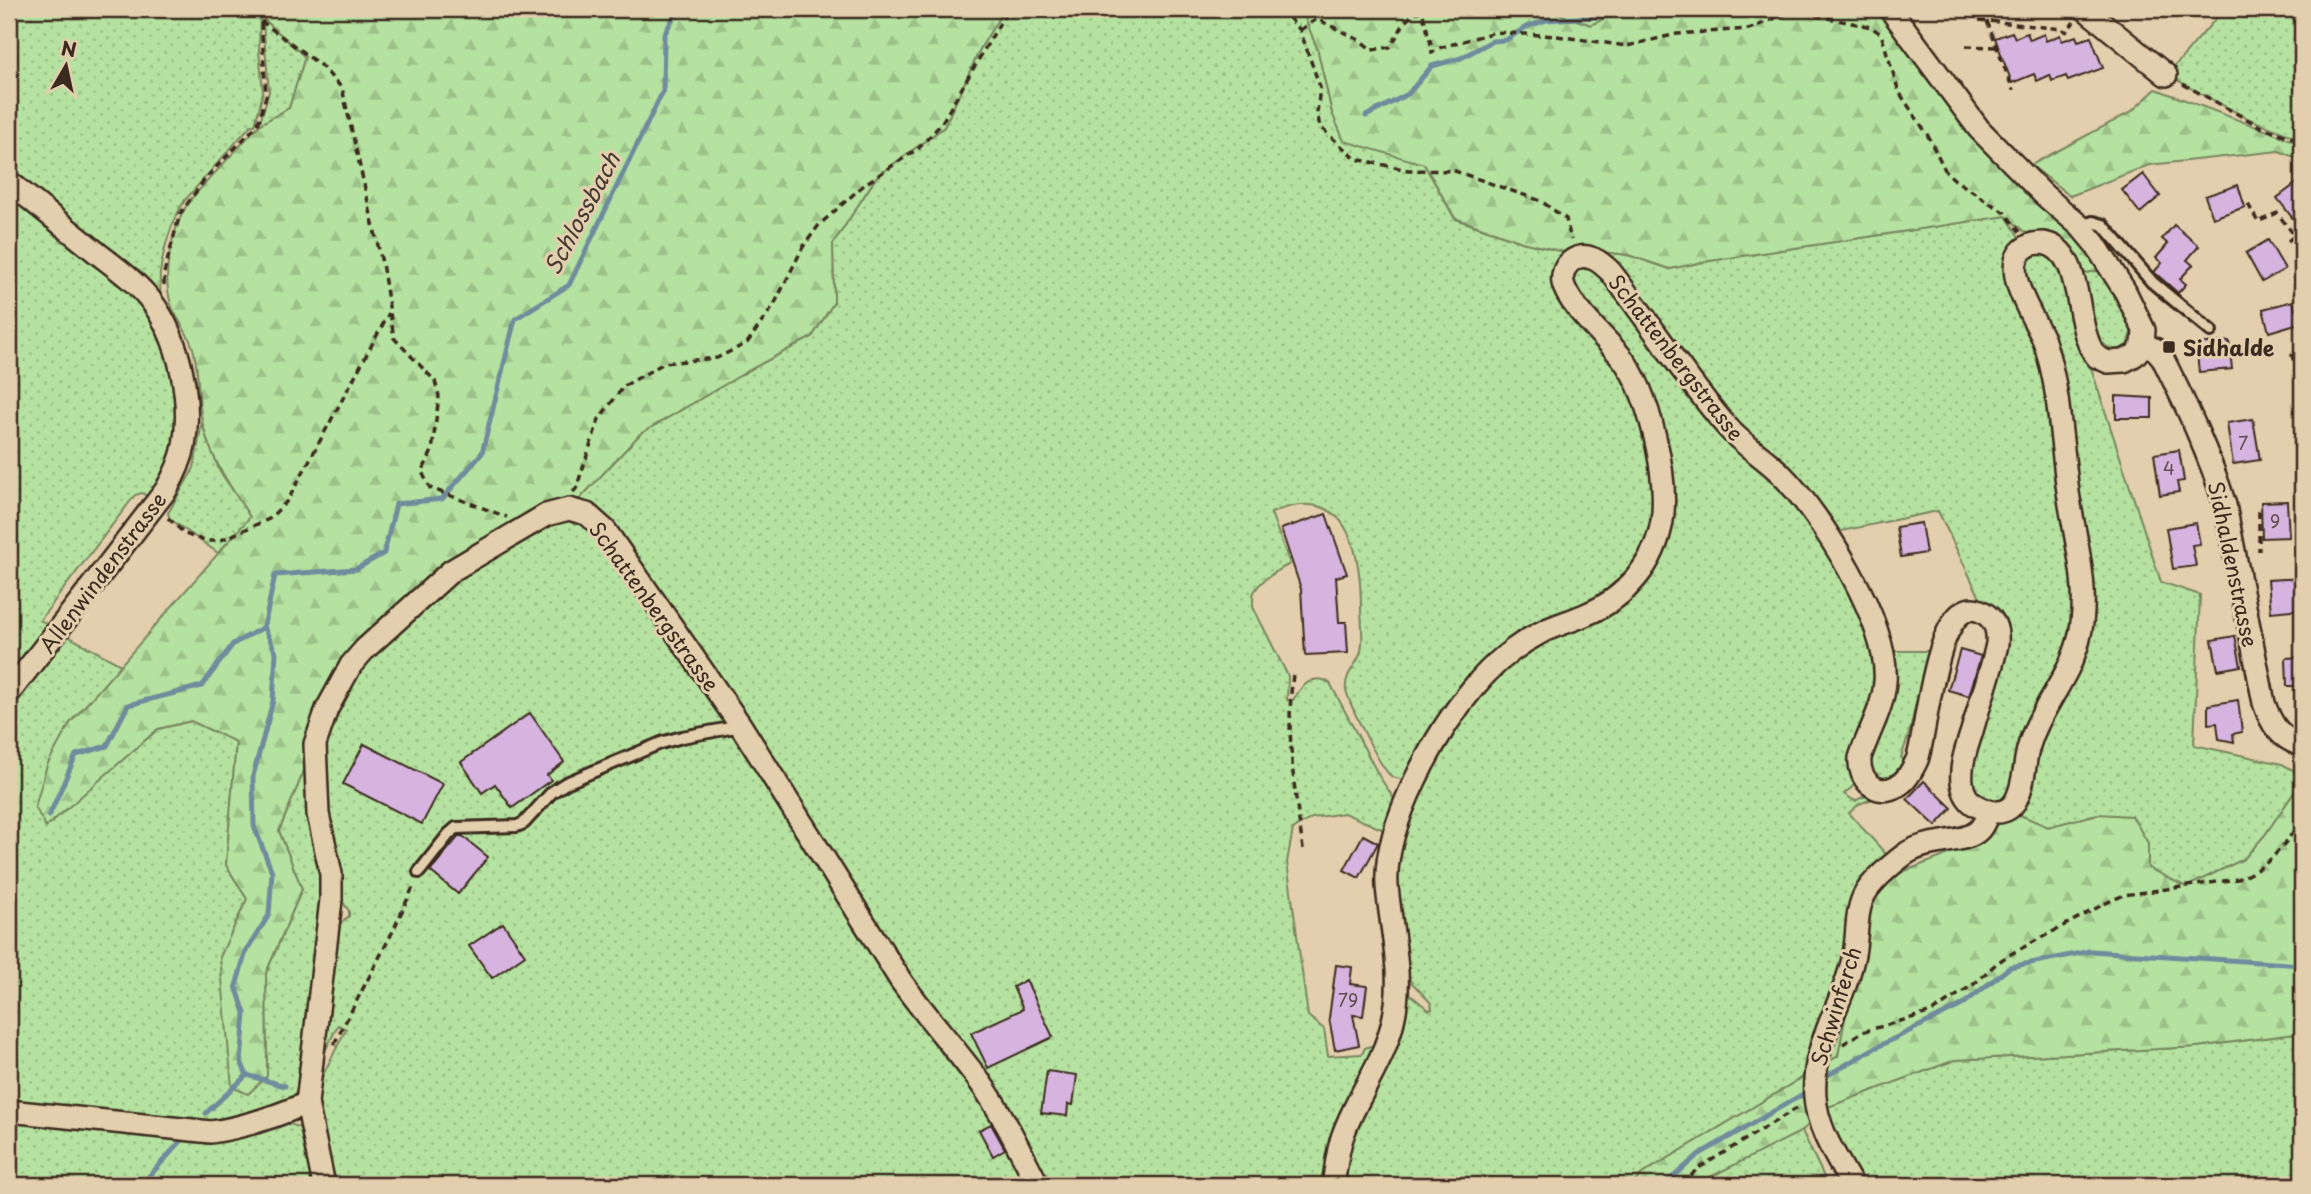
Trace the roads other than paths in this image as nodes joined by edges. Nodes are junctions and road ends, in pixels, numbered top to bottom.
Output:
1 (1889, 9) edge
2 (2079, 15) edge
3 (2166, 75) road end
4 (9, 181) edge
5 (2080, 226) junction
6 (2211, 331) dead end
7 (2143, 345) junction
8 (9, 693) edge
9 (741, 726) junction
10 (2302, 746) edge
11 (1989, 811) junction
12 (419, 872) road end
13 (307, 1103) junction
14 (9, 1111) edge
15 (324, 1185) edge
16 (1038, 1185) edge
17 (1333, 1185) edge
18 (1852, 1185) edge

1 - 5 street
2 - 3 street
4 - 8 street, Allenwindenstrasse
5 - 6 lane
5 - 7 street
7 - 10 street, Sidhaldenstrasse
7 - 11 street
9 - 12 lane
9 - 13 street, Schattenbergstrasse
9 - 16 street, Schattenbergstrasse
11 - 17 street, Schattenbergstrasse
11 - 18 street, Schwinferch
13 - 14 street
13 - 15 street, Schattenbergstrasse

